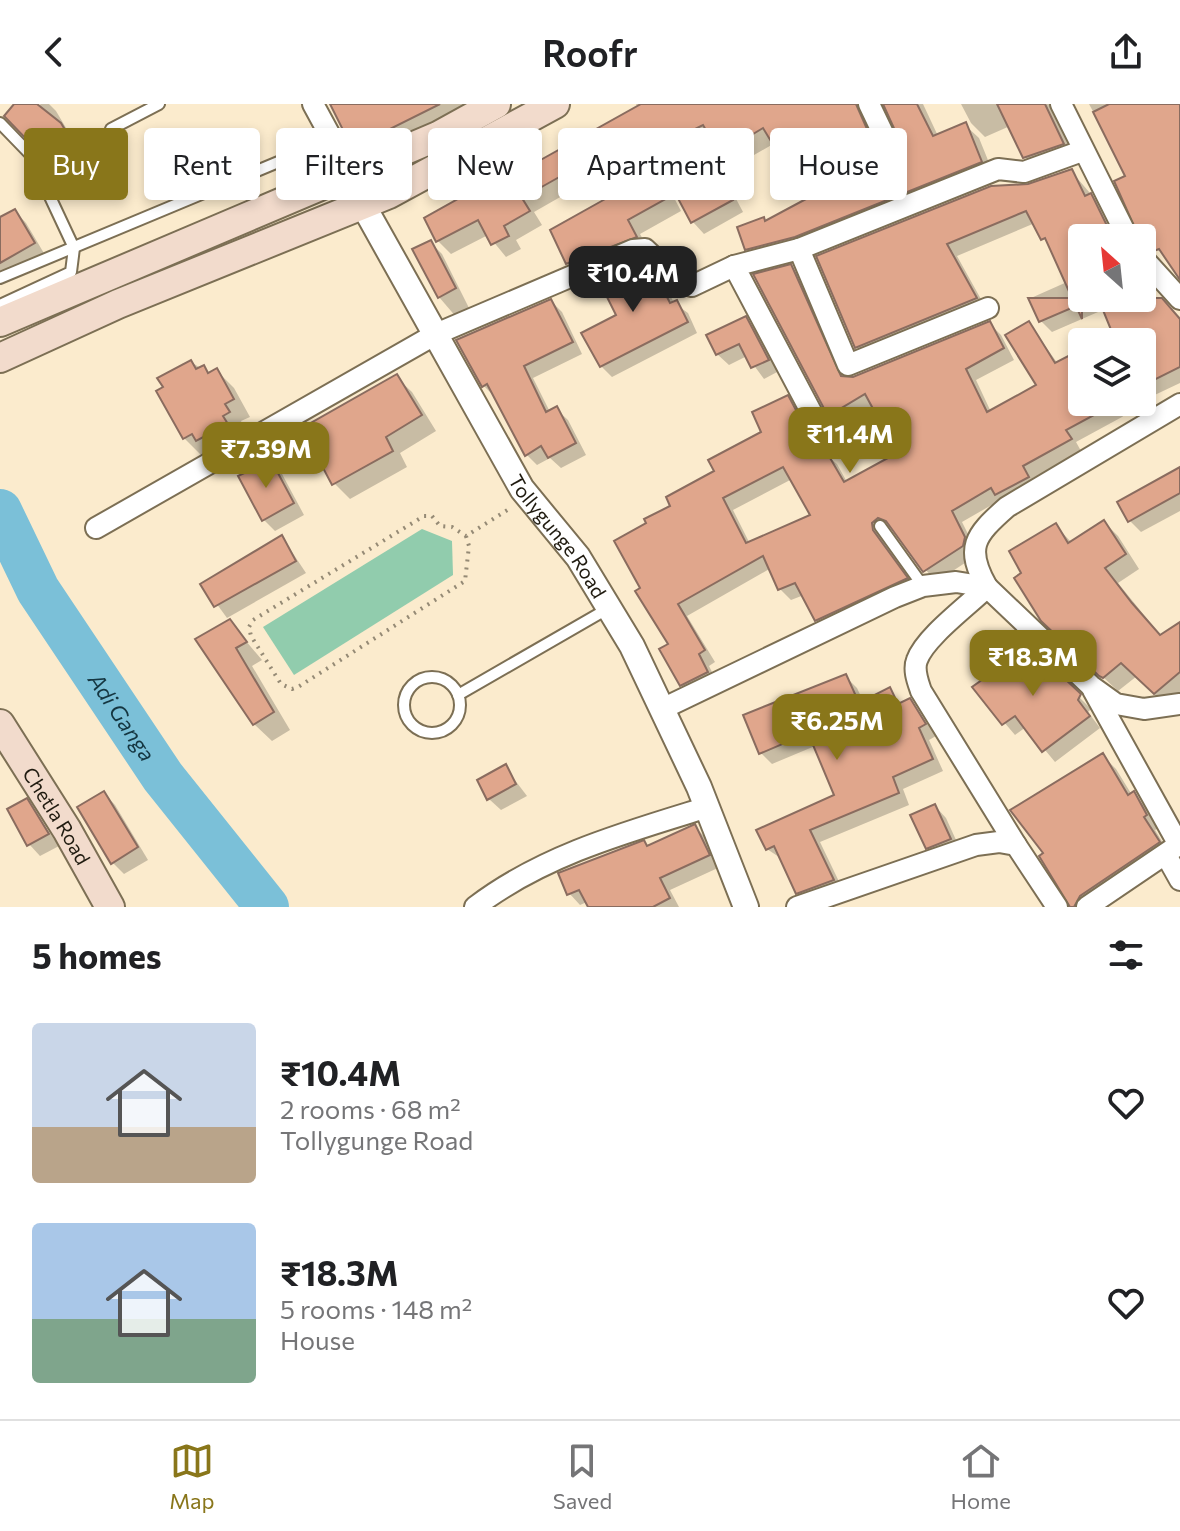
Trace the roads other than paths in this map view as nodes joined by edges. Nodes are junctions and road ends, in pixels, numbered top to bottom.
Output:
1 (159, 104) edge
2 (313, 104) edge
3 (496, 104) edge
4 (555, 104) edge
5 (869, 104) edge
6 (1061, 104) edge
7 (0, 123) edge
8 (113, 128) edge
9 (325, 128) edge
10 (880, 128) edge
11 (412, 147) edge
12 (1082, 151) junction
13 (276, 163) edge
14 (290, 200) edge
15 (361, 200) edge
16 (363, 205) junction
17 (1121, 224) edge
18 (74, 248) junction
19 (799, 249) junction
20 (734, 266) junction
21 (1156, 272) edge
22 (0, 278) edge
23 (1180, 299) edge
24 (988, 308) dead end
25 (7, 313) edge
26 (436, 334) junction
27 (0, 358) edge
28 (1180, 404) edge
29 (825, 438) dead end
30 (880, 526) dead end
31 (96, 528) dead end
32 (923, 586) junction
33 (987, 587) junction
34 (610, 607) junction
35 (1091, 686) junction
36 (458, 695) junction
37 (1180, 704) edge
38 (662, 709) junction
39 (0, 724) edge
40 (708, 807) junction
41 (1016, 845) junction
42 (1175, 848) edge
43 (1180, 880) edge
44 (110, 907) edge
45 (475, 907) edge
46 (746, 907) edge
47 (797, 907) edge
48 (1057, 907) edge
49 (1087, 907) edge

1 - 8 lane
2 - 9 street
3 - 11 main road
4 - 16 main road
5 - 10 street
6 - 12 street
7 - 18 lane
12 - 17 street
12 - 19 street
13 - 18 lane
14 - 25 main road
15 - 16 street, Tollygunge Road
16 - 26 street, Tollygunge Road
16 - 27 main road
18 - 22 lane
18 - 25 lane
19 - 20 street
19 - 24 street
20 - 26 street
20 - 29 street
21 - 23 street
26 - 31 street
26 - 34 street, Tollygunge Road
28 - 33 street
30 - 32 lane
32 - 33 street
32 - 38 street
33 - 35 street
33 - 41 street
34 - 36 lane
34 - 38 street, Tollygunge Road
35 - 37 street
35 - 42 street
36 - 36 lane
38 - 40 street, Tollygunge Road
39 - 44 main road, Chetla Road
40 - 45 street
40 - 46 street, Tollygunge Road
41 - 47 street
41 - 48 street
42 - 43 street
42 - 49 street

